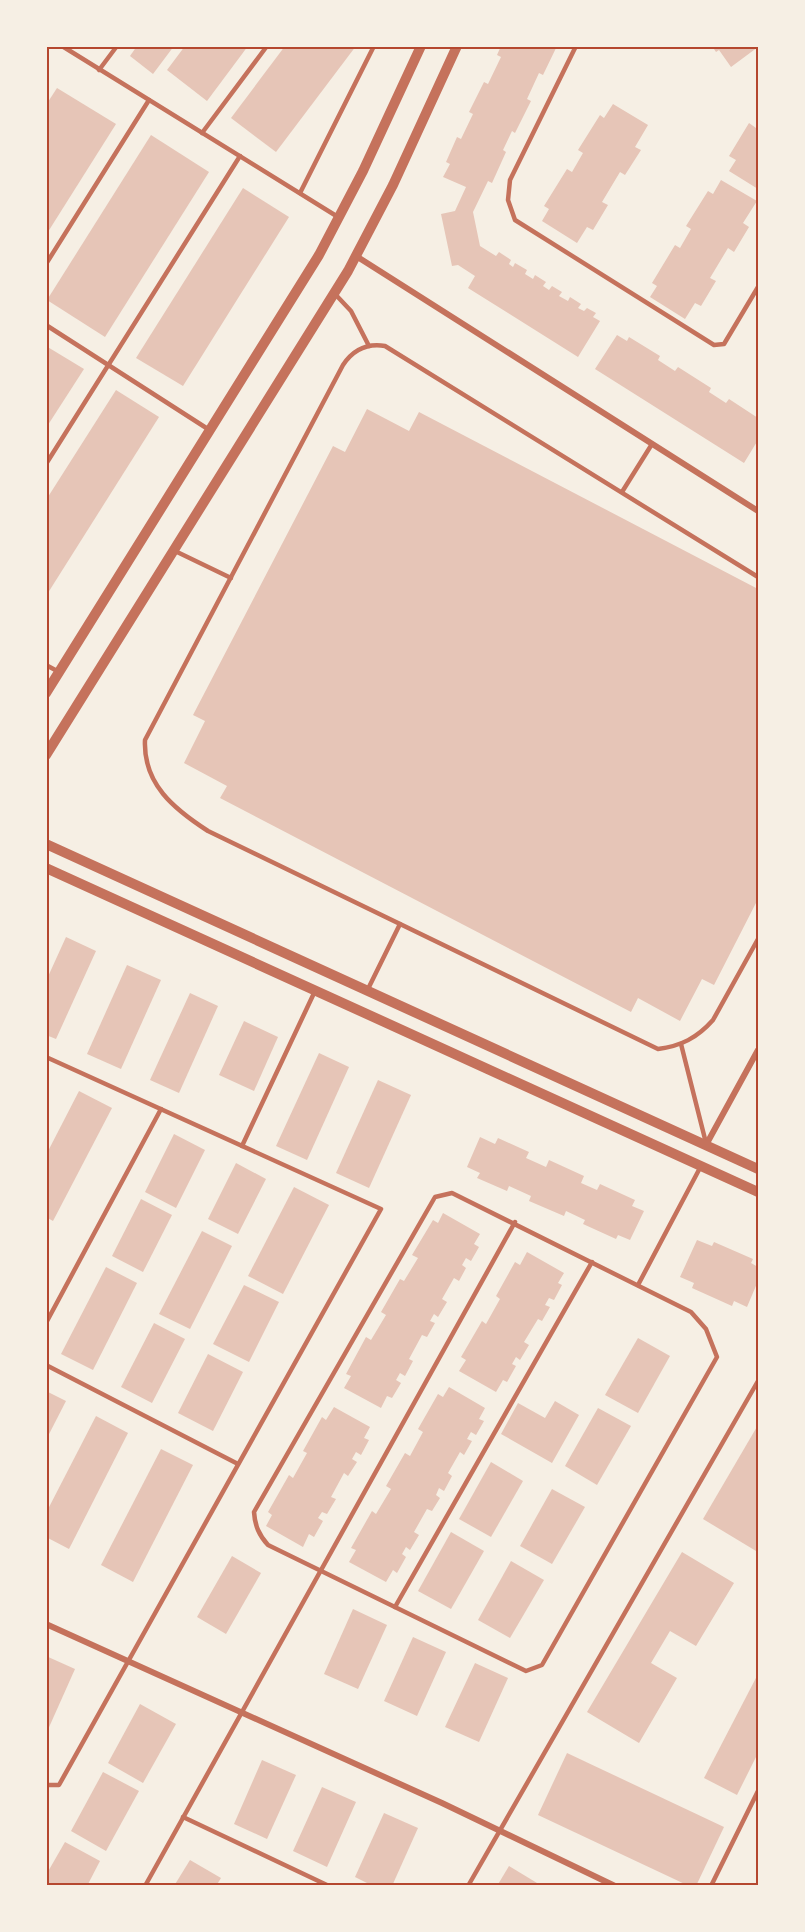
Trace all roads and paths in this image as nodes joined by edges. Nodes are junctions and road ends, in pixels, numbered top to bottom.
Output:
1 (62, 46) edge
2 (117, 46) edge
3 (267, 46) edge
4 (374, 46) edge
5 (421, 46) edge
6 (457, 46) edge
7 (576, 46) edge
8 (99, 70) junction
9 (149, 100) junction
10 (202, 133) junction
11 (240, 156) junction
12 (300, 193) junction
13 (340, 218) junction
14 (356, 256) junction
15 (46, 264) edge
16 (759, 287) edge
17 (335, 294) junction
18 (46, 325) edge
19 (369, 346) junction
20 (109, 365) junction
21 (211, 430) junction
22 (652, 444) junction
23 (46, 464) edge
24 (622, 492) junction
25 (759, 511) edge
26 (175, 551) junction
27 (759, 577) edge
28 (231, 578) junction
29 (46, 665) edge
30 (59, 672) junction
31 (46, 693) edge
32 (46, 755) edge
33 (46, 844) edge
34 (46, 868) edge
35 (400, 924) junction
36 (759, 939) edge
37 (315, 991) junction
38 (367, 991) junction
39 (681, 1044) junction
40 (759, 1050) edge
41 (46, 1057) edge
42 (161, 1109) junction
43 (706, 1145) junction
44 (242, 1146) junction
45 (701, 1166) junction
46 (759, 1169) edge
47 (759, 1192) edge
48 (515, 1222) junction
49 (592, 1262) junction
50 (638, 1285) junction
51 (46, 1323) edge
52 (46, 1365) edge
53 (759, 1381) edge
54 (238, 1464) junction
55 (321, 1571) junction
56 (395, 1607) junction
57 (46, 1624) edge
58 (128, 1661) junction
59 (242, 1712) junction
60 (46, 1785) edge
61 (759, 1791) edge
62 (183, 1817) junction
63 (500, 1830) junction
64 (144, 1886) edge
65 (329, 1886) edge
66 (468, 1886) edge
67 (615, 1886) edge
68 (711, 1886) edge

1 - 8 lane
2 - 8 lane
3 - 10 lane
4 - 12 lane
5 - 13 street
6 - 14 street
7 - 16 lane
8 - 9 lane
9 - 10 lane
9 - 15 lane
10 - 11 lane
11 - 12 lane
11 - 20 lane
12 - 13 lane
13 - 21 street
14 - 17 street
14 - 22 street
17 - 19 lane
17 - 26 street
18 - 20 lane
19 - 24 lane
19 - 28 lane
20 - 21 lane
20 - 23 lane
21 - 30 street
22 - 24 lane
22 - 25 street
24 - 27 lane
26 - 28 lane
26 - 32 street
28 - 35 lane
29 - 30 lane
30 - 31 street
33 - 38 street
34 - 37 street
35 - 38 lane
35 - 39 lane
36 - 39 lane
37 - 44 lane
37 - 45 street
38 - 43 street
39 - 43 lane
40 - 43 street
41 - 42 lane
42 - 44 lane
42 - 51 lane
43 - 46 street
44 - 54 lane
45 - 47 street
45 - 50 lane
48 - 49 lane
48 - 55 lane
48 - 55 lane
49 - 50 lane
49 - 56 lane
50 - 56 lane
52 - 54 lane
53 - 63 lane
54 - 58 lane
55 - 56 lane
55 - 59 lane
57 - 58 street
58 - 59 street
58 - 60 lane
59 - 62 lane
59 - 63 street
61 - 68 lane
62 - 64 lane
62 - 65 lane
63 - 66 lane
63 - 67 street

